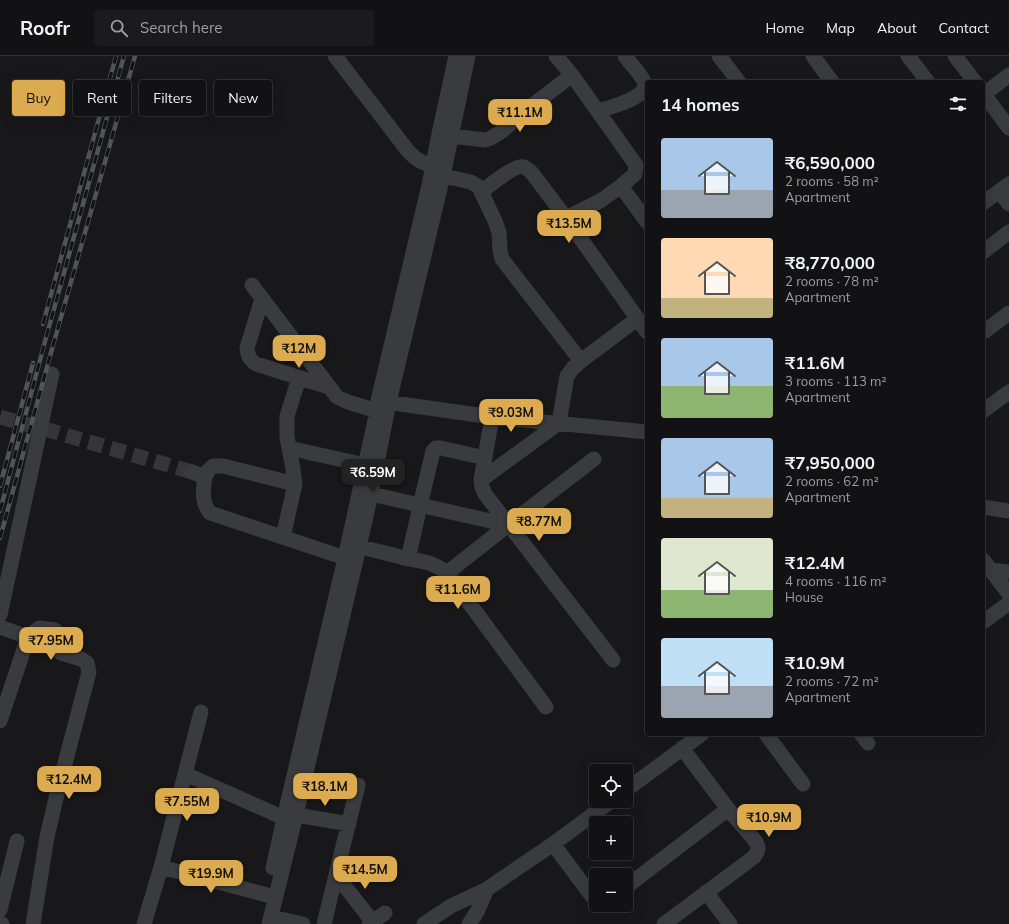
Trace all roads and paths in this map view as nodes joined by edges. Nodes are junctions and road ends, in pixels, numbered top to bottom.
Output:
1 (334, 56) edge
2 (456, 56) edge
3 (468, 56) edge
4 (556, 56) edge
5 (625, 56) edge
6 (719, 56) edge
7 (813, 56) edge
8 (908, 56) edge
9 (955, 56) edge
10 (572, 75) junction
11 (1009, 75) edge
12 (737, 80) edge
13 (831, 80) edge
14 (926, 80) edge
15 (973, 80) edge
16 (985, 93) edge
17 (985, 97) edge
18 (598, 111) junction
19 (1009, 128) edge
20 (451, 136) junction
21 (438, 171) junction
22 (621, 186) junction
23 (1004, 188) edge
24 (481, 192) junction
25 (985, 202) edge
26 (1009, 204) edge
27 (566, 218) junction
28 (645, 219) edge
29 (1009, 232) edge
30 (985, 250) edge
31 (252, 285) dead end
32 (262, 299) junction
33 (1009, 313) edge
34 (638, 319) junction
35 (645, 329) edge
36 (985, 331) dead end
37 (580, 361) junction
38 (52, 374) dead end
39 (298, 378) junction
40 (330, 387) junction
41 (1009, 392) edge
42 (381, 405) junction
43 (985, 410) edge
44 (492, 418) junction
45 (559, 424) junction
46 (645, 432) edge
47 (289, 448) junction
48 (485, 458) junction
49 (594, 459) dead end
50 (365, 465) junction
51 (481, 480) junction
52 (295, 484) junction
53 (371, 494) junction
54 (420, 506) junction
55 (985, 507) edge
56 (1009, 511) edge
57 (508, 525) junction
58 (283, 537) junction
59 (351, 550) junction
60 (408, 559) junction
61 (987, 565) edge
62 (1009, 572) edge
63 (448, 573) junction
64 (1009, 594) edge
65 (1009, 603) edge
66 (0, 615) edge
67 (985, 621) edge
68 (0, 627) edge
69 (28, 637) junction
70 (613, 660) dead end
71 (546, 707) dead end
72 (201, 712) dead end
73 (0, 722) edge
74 (699, 736) edge
75 (767, 736) edge
76 (682, 748) junction
77 (185, 774) junction
78 (803, 784) dead end
79 (358, 785) dead end
80 (633, 785) edge
81 (601, 808) edge
82 (728, 810) junction
83 (290, 817) junction
84 (349, 824) junction
85 (17, 841) dead end
86 (552, 844) junction
87 (161, 867) junction
88 (336, 875) junction
89 (633, 882) edge
90 (487, 889) junction
91 (589, 892) edge
92 (706, 892) junction
93 (267, 895) junction
94 (0, 910) edge
95 (385, 913) dead end
96 (267, 922) edge
97 (371, 923) edge
98 (33, 924) edge
99 (144, 924) edge
100 (303, 924) edge
101 (324, 924) edge
102 (424, 924) edge
103 (469, 924) edge
104 (664, 924) edge
105 (730, 924) edge

1 - 21 street
2 - 21 street
3 - 20 street
4 - 10 street
5 - 18 street
6 - 12 street
7 - 13 street
8 - 14 street
9 - 15 street
10 - 18 street
10 - 20 street
11 - 16 street
17 - 19 street
18 - 22 street
20 - 21 street
21 - 24 street
21 - 42 street
22 - 27 street
22 - 28 street
23 - 25 street
23 - 26 street
24 - 27 street
24 - 37 street
27 - 34 street
29 - 30 street
31 - 32 street
32 - 39 street
32 - 40 street
33 - 36 street
34 - 35 street
34 - 37 street
37 - 45 street
38 - 66 street
39 - 40 street
39 - 47 street
40 - 42 street
41 - 43 street
42 - 44 street
42 - 50 street
42 - 53 street
44 - 45 street
44 - 48 street
45 - 46 street
45 - 51 street
47 - 50 street
47 - 52 street
48 - 51 street
48 - 54 street
49 - 57 street
50 - 59 street
51 - 57 street
52 - 58 street
52 - 58 street
53 - 54 street
53 - 59 street
54 - 57 street
54 - 60 street
55 - 56 street
57 - 63 street
57 - 70 street
58 - 59 street
59 - 60 street
59 - 83 street
60 - 63 street
61 - 62 street
61 - 64 street
63 - 71 street
65 - 67 street
68 - 69 street
69 - 73 street
69 - 98 street
72 - 77 street
74 - 76 street
75 - 78 street
76 - 80 street
76 - 82 street
77 - 83 street
77 - 87 street
79 - 84 street
81 - 86 street
82 - 89 street
82 - 92 street
83 - 84 street
83 - 93 street
83 - 96 street
84 - 88 street
85 - 94 street
86 - 90 street
86 - 91 street
87 - 93 street
87 - 99 street
88 - 97 street
88 - 101 street
90 - 102 street
90 - 103 street
92 - 104 street
92 - 105 street
93 - 96 street
95 - 97 street
96 - 100 street

